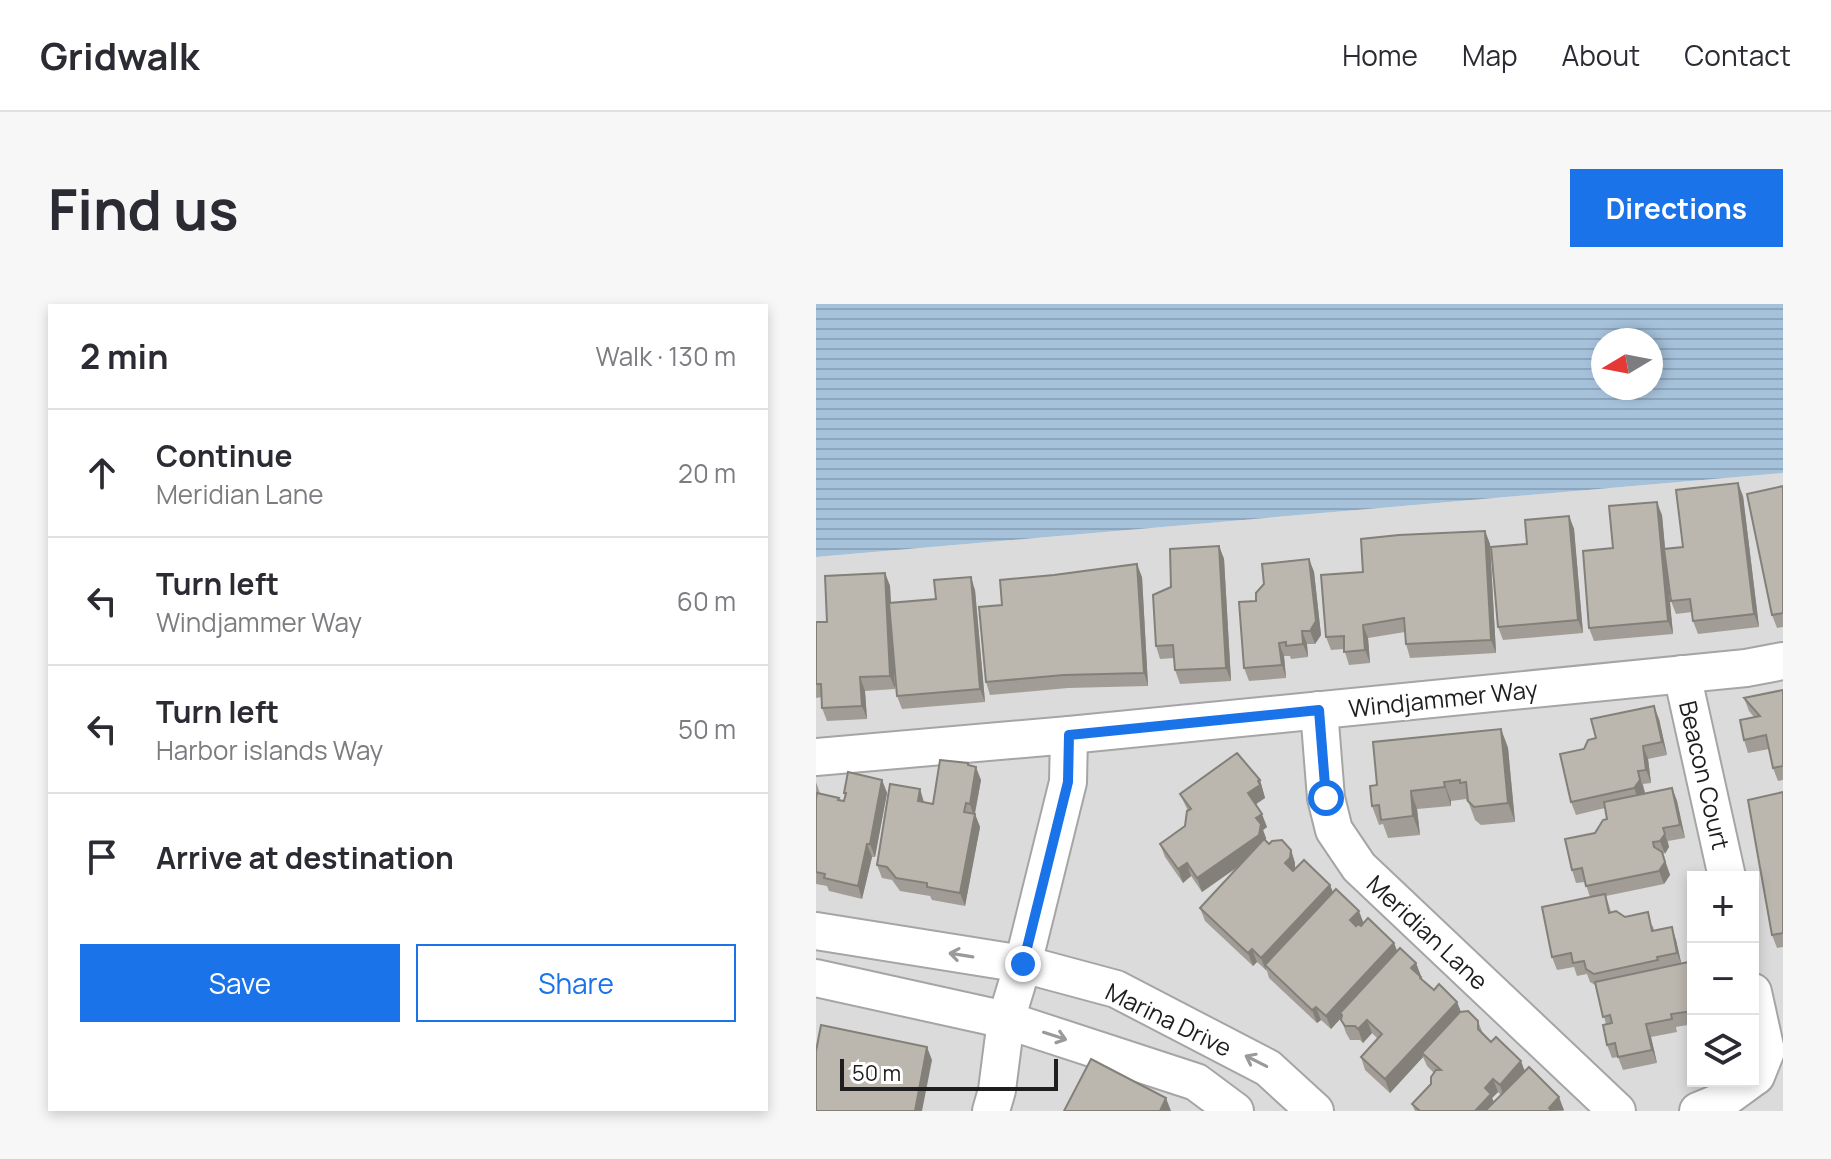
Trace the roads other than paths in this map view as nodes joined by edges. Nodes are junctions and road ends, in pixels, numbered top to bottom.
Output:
1 (1783, 661) edge
2 (1682, 674) junction
3 (1319, 710) junction
4 (1069, 735) junction
5 (816, 757) edge
6 (1726, 871) edge
7 (816, 931) edge
8 (1023, 964) junction
9 (816, 978) edge
10 (1759, 1019) edge
11 (1006, 1020) junction
12 (1759, 1068) edge
13 (1741, 1087) edge
14 (991, 1111) edge
15 (1235, 1111) edge
16 (1315, 1111) edge
17 (1617, 1111) edge
18 (1698, 1111) edge

1 - 2 street, Windjammer Way
2 - 3 street, Windjammer Way
2 - 6 street, Beacon Court
3 - 4 street, Windjammer Way
3 - 17 street, Meridian Lane
4 - 5 street, Windjammer Way
4 - 8 street
8 -> 7 street, Marina Drive
8 - 11 street
16 -> 8 street, Marina Drive
9 - 11 street, Marina Drive
10 - 12 street
11 - 14 street
11 -> 15 street, Marina Drive
13 - 18 street

